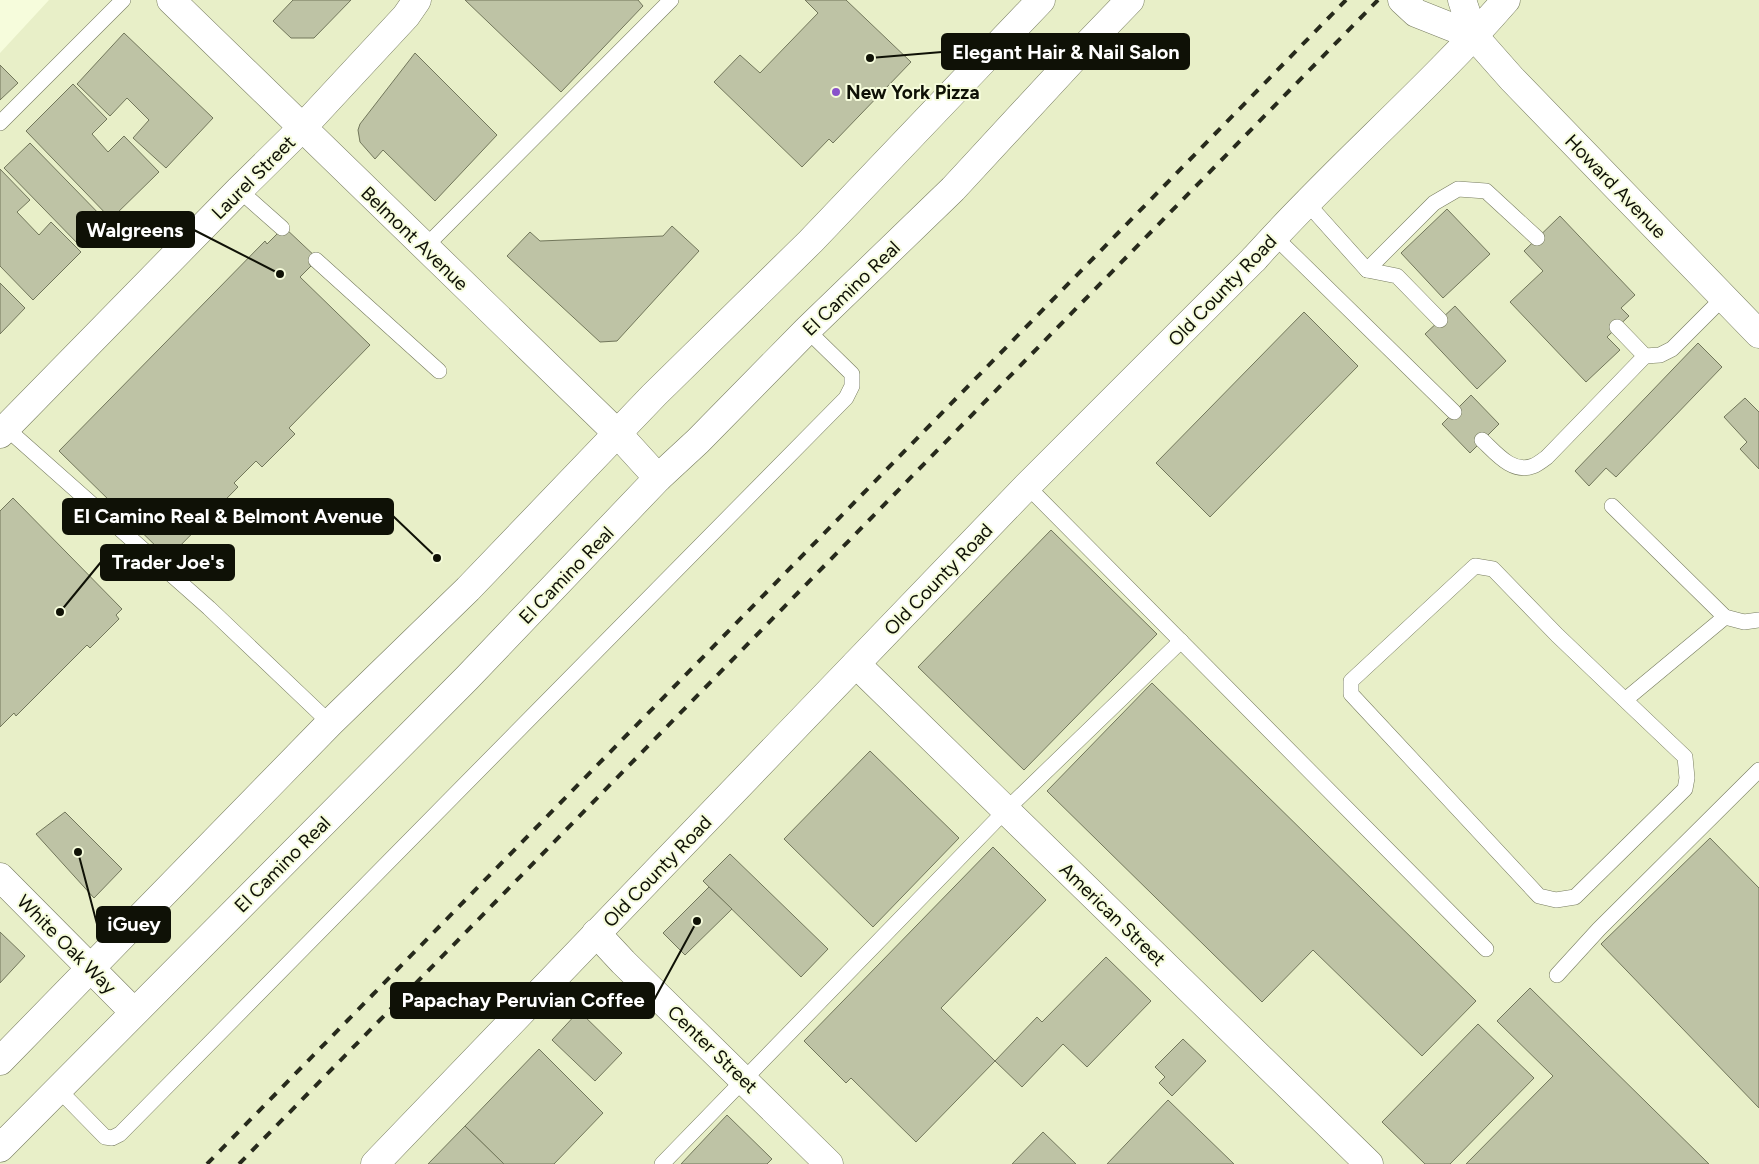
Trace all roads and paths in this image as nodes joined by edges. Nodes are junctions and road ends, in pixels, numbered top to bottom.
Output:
1 (123, 0) edge
2 (171, 0) edge
3 (417, 0) edge
4 (670, 0) edge
5 (1041, 0) edge
6 (1130, 0) edge
7 (1402, 0) edge
8 (1462, 0) edge
9 (1506, 0) edge
10 (1474, 36) junction
11 (0, 123) edge
12 (302, 128) junction
13 (239, 190) junction
14 (1307, 203) junction
15 (282, 228) dead end
16 (1274, 236) junction
17 (1537, 238) dead end
18 (425, 247) junction
19 (316, 260) dead end
20 (1367, 270) junction
21 (1724, 297) junction
22 (1440, 320) dead end
23 (1617, 327) dead end
24 (807, 330) junction
25 (1759, 334) edge
26 (1645, 356) junction
27 (438, 371) dead end
28 (1454, 412) dead end
29 (3, 431) edge
30 (617, 433) junction
31 (1482, 440) dead end
32 (658, 478) junction
33 (1027, 486) junction
34 (1612, 506) dead end
35 (1725, 617) junction
36 (1759, 620) edge
37 (1181, 641) junction
38 (856, 664) junction
39 (1625, 700) junction
40 (330, 723) junction
41 (1759, 770) edge
42 (1006, 810) junction
43 (0, 877) edge
44 (596, 933) junction
45 (1486, 949) dead end
46 (91, 968) junction
47 (1557, 975) dead end
48 (134, 1012) junction
49 (0, 1061) edge
50 (743, 1078) junction
51 (58, 1089) junction
52 (0, 1148) edge
53 (375, 1164) edge
54 (662, 1164) edge
55 (830, 1164) edge
56 (1369, 1164) edge

1 - 11 lane
2 - 12 street, Belmont Avenue
3 - 12 street, Laurel Street
4 - 18 lane
5 - 30 street
6 - 24 street, El Camino Real
7 - 10 street, Howard Avenue
8 - 10 street, Howard Avenue
9 - 10 street, Old County Road
10 - 14 street, Old County Road
10 - 21 street, Howard Avenue
12 - 13 street, Laurel Street
12 - 18 street, Belmont Avenue
13 - 15 lane
13 - 29 street, Laurel Street
14 - 16 street, Old County Road
14 - 20 lane
16 - 28 lane
16 - 33 street, Old County Road
17 - 20 lane
18 - 30 street, Belmont Avenue
19 - 27 lane
20 - 22 lane
21 - 25 street, Howard Avenue
21 - 26 lane
23 - 26 lane
24 - 32 street, El Camino Real
24 - 51 lane
26 - 31 lane
29 - 40 lane
30 - 32 street, Belmont Avenue
30 - 40 street
32 - 48 street, El Camino Real
33 - 37 lane
33 - 38 street, Old County Road
34 - 35 lane
35 - 36 lane
35 - 39 lane
37 - 42 lane
37 - 45 lane
38 - 42 street, American Street
38 - 44 street, Old County Road
39 - 39 lane
40 - 46 street
41 - 47 lane
42 - 50 lane
42 - 56 street, American Street
43 - 46 street, White Oak Way
44 - 50 street, Center Street
44 - 53 street, Old County Road
46 - 48 street, White Oak Way
46 - 49 street
48 - 51 street, El Camino Real
50 - 54 lane
50 - 55 street, Center Street
51 - 52 street, El Camino Real

